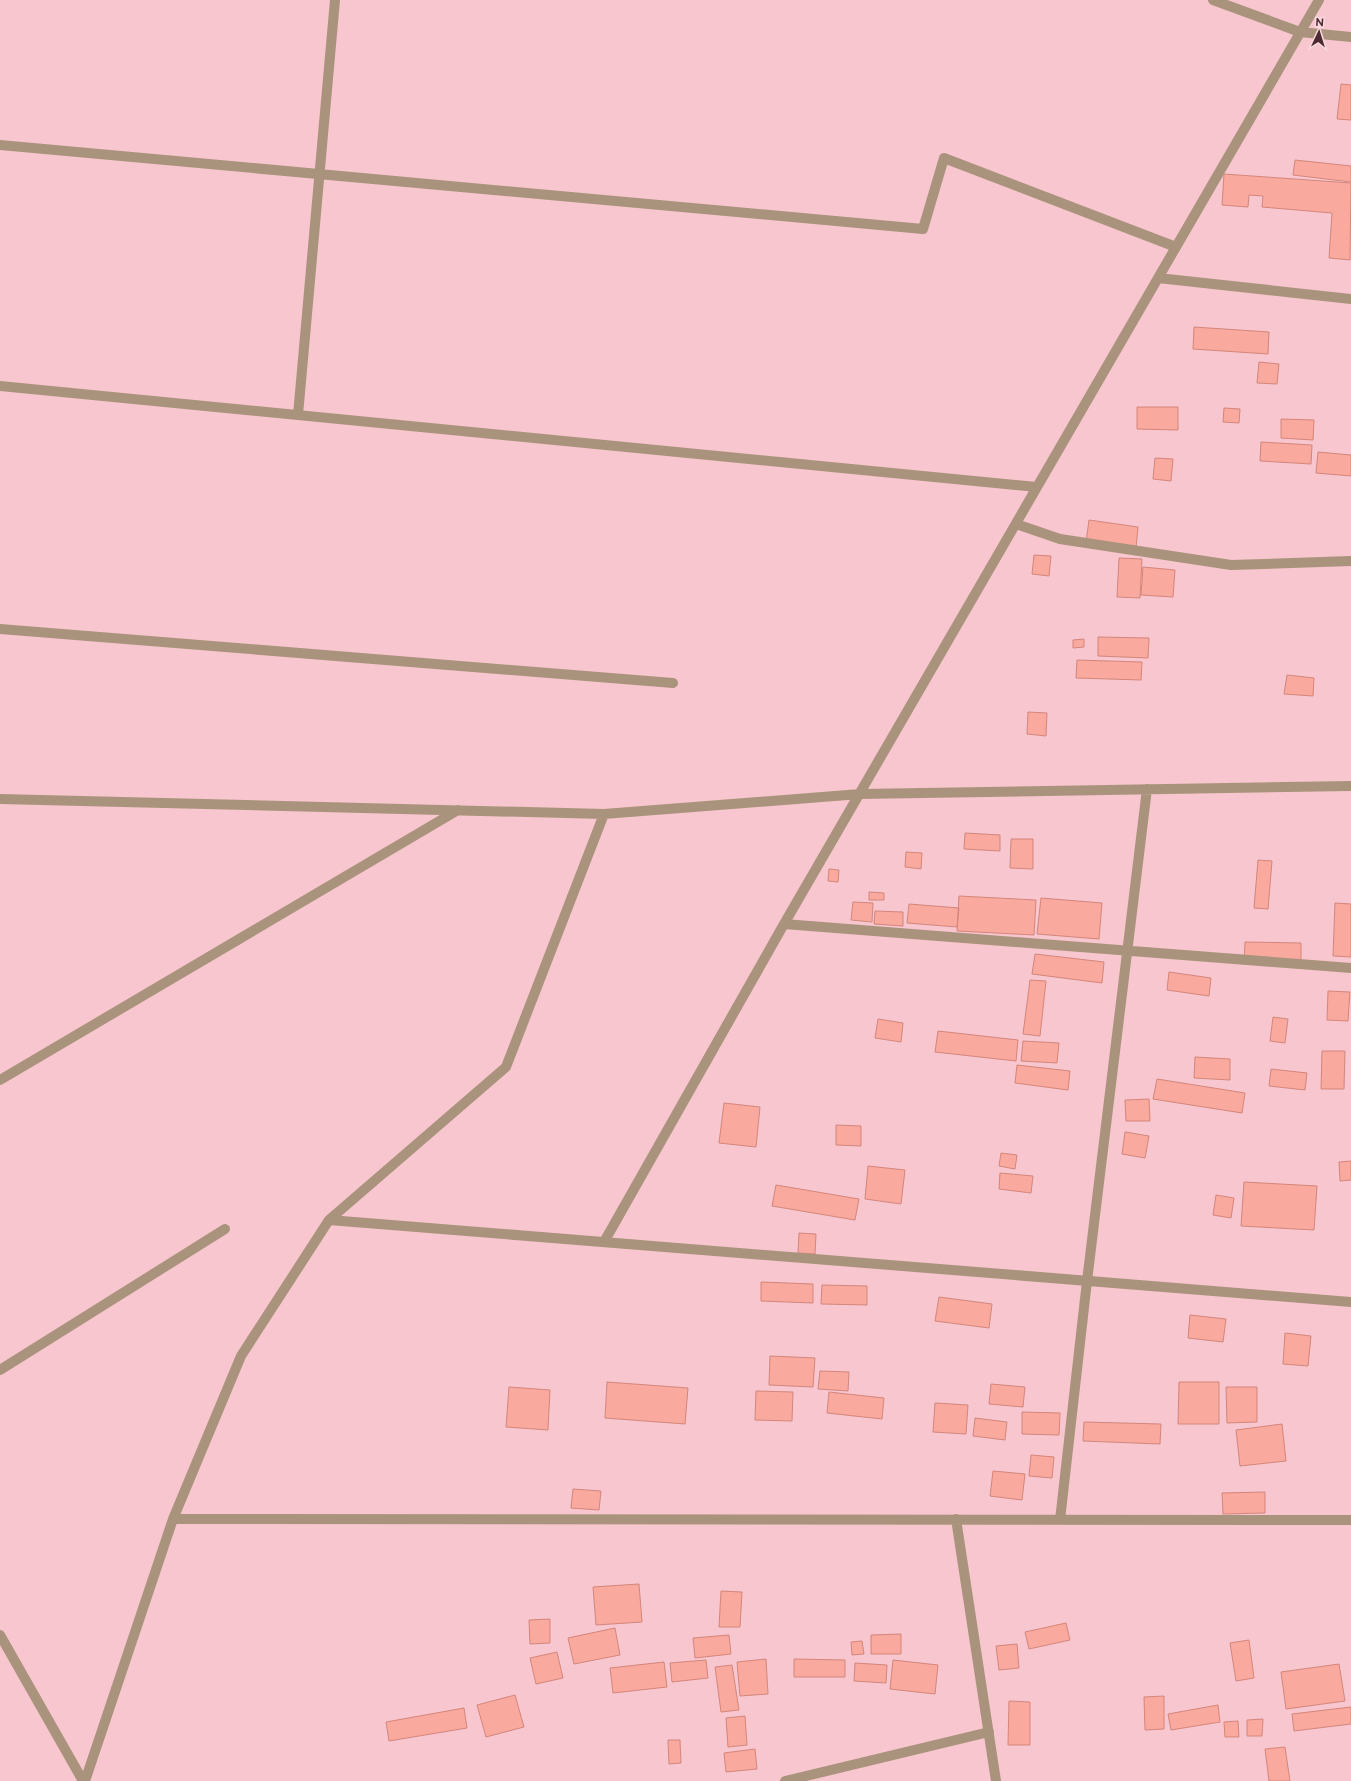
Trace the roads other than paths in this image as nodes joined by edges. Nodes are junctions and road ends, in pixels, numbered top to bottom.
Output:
1 (335, 0) edge
2 (1213, 0) edge
3 (1319, 0) edge
4 (1300, 32) junction
5 (1351, 37) edge
6 (0, 145) edge
7 (320, 174) junction
8 (1176, 247) junction
9 (1158, 278) junction
10 (1351, 299) edge
11 (0, 386) edge
12 (298, 415) junction
13 (1038, 487) junction
14 (1016, 524) junction
15 (1351, 561) edge
16 (0, 629) edge
17 (673, 684) dead end
18 (1351, 786) edge
19 (1147, 789) junction
20 (860, 794) junction
21 (0, 799) edge
22 (459, 810) junction
23 (604, 814) junction
24 (784, 924) junction
25 (1127, 951) junction
26 (1351, 968) edge
27 (0, 1080) edge
28 (329, 1220) junction
29 (225, 1229) dead end
30 (604, 1242) junction
31 (1087, 1281) junction
32 (1351, 1302) edge
33 (0, 1370) edge
34 (173, 1519) junction
35 (956, 1519) junction
36 (1060, 1520) junction
37 (1351, 1520) edge
38 (0, 1635) edge
39 (989, 1732) junction
40 (84, 1781) edge
41 (785, 1781) edge
42 (996, 1781) edge

1 - 7 street
2 - 4 street
3 - 4 street
4 - 5 street
4 - 8 street
6 - 7 street
7 - 8 street
7 - 12 street
8 - 9 street
9 - 10 street
9 - 13 street
11 - 12 street
12 - 13 street
13 - 14 street
14 - 15 street
14 - 20 street
16 - 17 street
18 - 19 street
19 - 20 street
19 - 25 street
20 - 23 street
20 - 24 street
21 - 22 street
22 - 23 street
22 - 27 street
23 - 28 street
24 - 25 street
24 - 30 street
25 - 26 street
25 - 31 street
28 - 30 street
28 - 34 street
29 - 33 street
30 - 31 street
31 - 32 street
31 - 36 street
34 - 35 street
34 - 40 street
35 - 36 street
35 - 39 street
36 - 37 street
38 - 40 street
39 - 41 street
39 - 42 street

